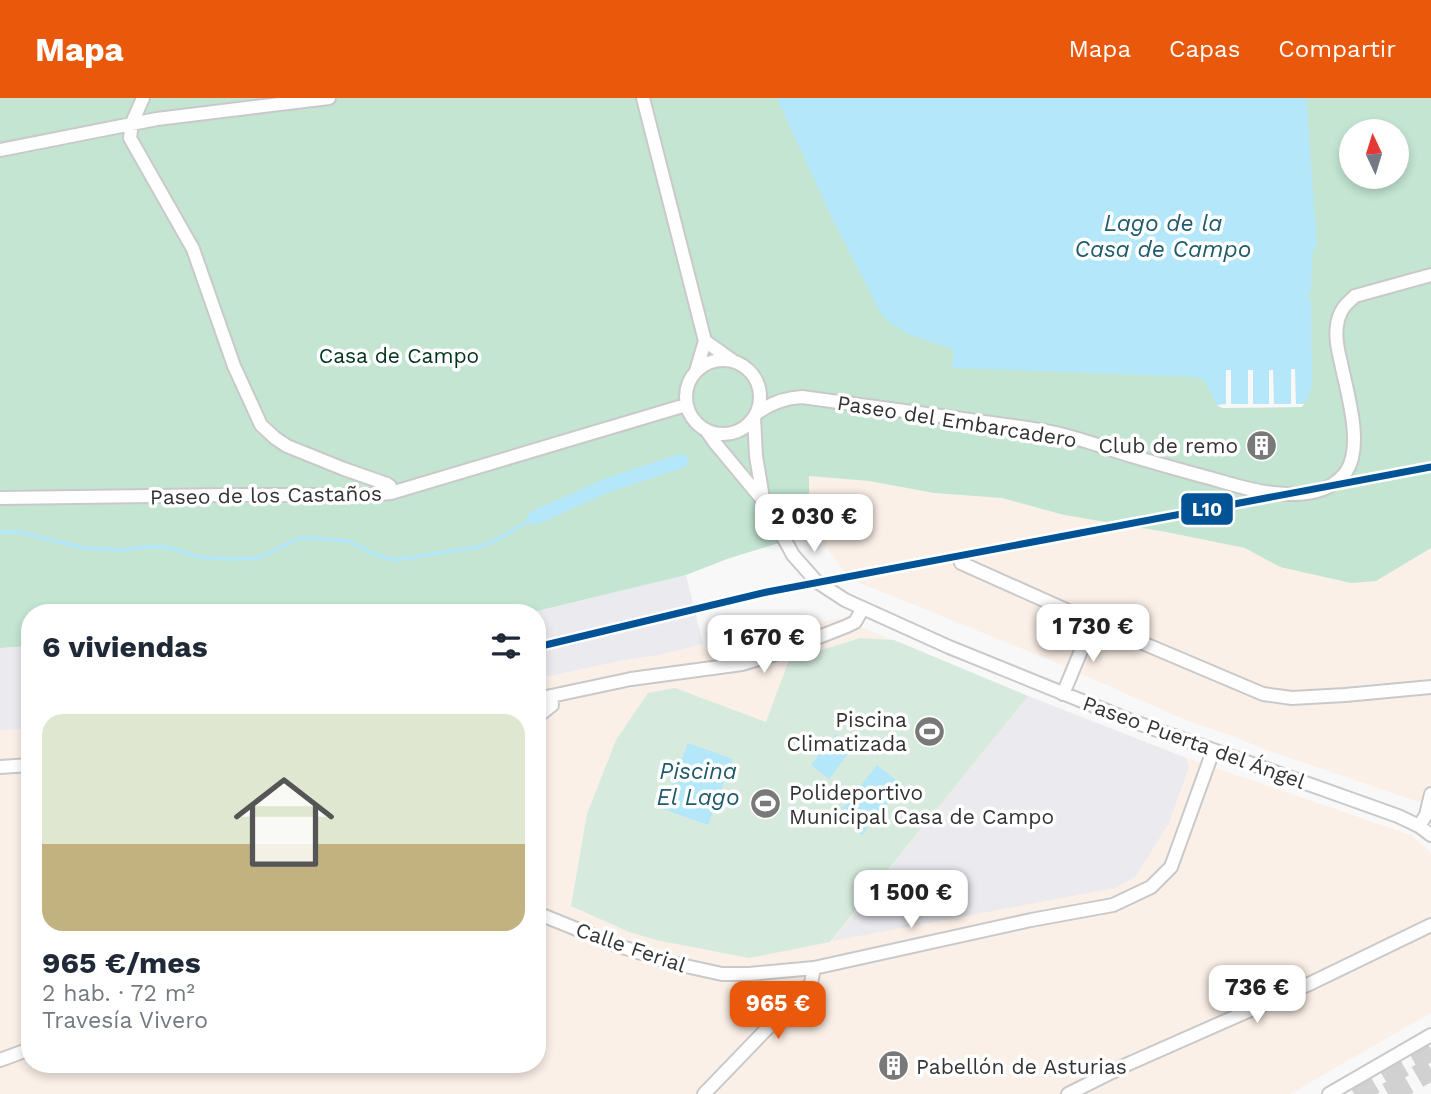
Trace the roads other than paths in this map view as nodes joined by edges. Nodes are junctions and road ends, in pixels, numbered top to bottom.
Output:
1 (143, 98) edge
2 (328, 98) edge
3 (643, 98) edge
4 (132, 124) junction
5 (0, 150) edge
6 (1431, 275) edge
7 (705, 341) junction
8 (733, 361) junction
9 (696, 371) junction
10 (686, 405) junction
11 (755, 415) junction
12 (706, 430) junction
13 (391, 493) junction
14 (0, 498) edge
15 (764, 502) junction
16 (961, 563) dead end
17 (863, 608) junction
18 (1093, 622) junction
19 (1431, 687) edge
20 (1063, 694) junction
21 (551, 696) junction
22 (546, 697) edge
23 (546, 710) edge
24 (1213, 751) junction
25 (21, 766) edge
26 (0, 767) edge
27 (1431, 794) edge
28 (1419, 826) junction
29 (1431, 835) edge
30 (546, 918) edge
31 (1431, 925) edge
32 (814, 968) junction
33 (1431, 1035) edge
34 (21, 1052) edge
35 (0, 1060) edge
36 (704, 1094) edge
37 (1068, 1094) edge
38 (1329, 1094) edge

1 - 4 street
2 - 4 street
3 - 7 street
4 - 5 street
4 - 13 street
6 - 11 street, Paseo del Embarcadero
7 - 8 street
7 - 9 street
8 - 9 street
8 - 11 street
9 - 10 street
10 - 12 street
10 - 13 street, Paseo de los Castaños
11 - 12 street
11 - 15 street, Paseo Puerta del Ángel
12 - 15 street, Paseo Puerta del Ángel
13 - 14 street, Paseo de los Castaños
15 - 17 street, Paseo Puerta del Ángel
16 - 18 street
17 - 20 street, Paseo Puerta del Ángel
17 - 21 street
18 - 19 street
18 - 20 street
20 - 24 street, Paseo Puerta del Ángel
21 - 22 street
21 - 23 street
24 - 28 street, Paseo Puerta del Ángel
24 - 32 street, Calle Ferial
25 - 26 street
27 - 28 street
28 - 29 street, Paseo Puerta del Ángel
30 - 32 street, Calle Ferial
31 - 37 street
32 - 36 street
33 - 38 street
34 - 35 street

